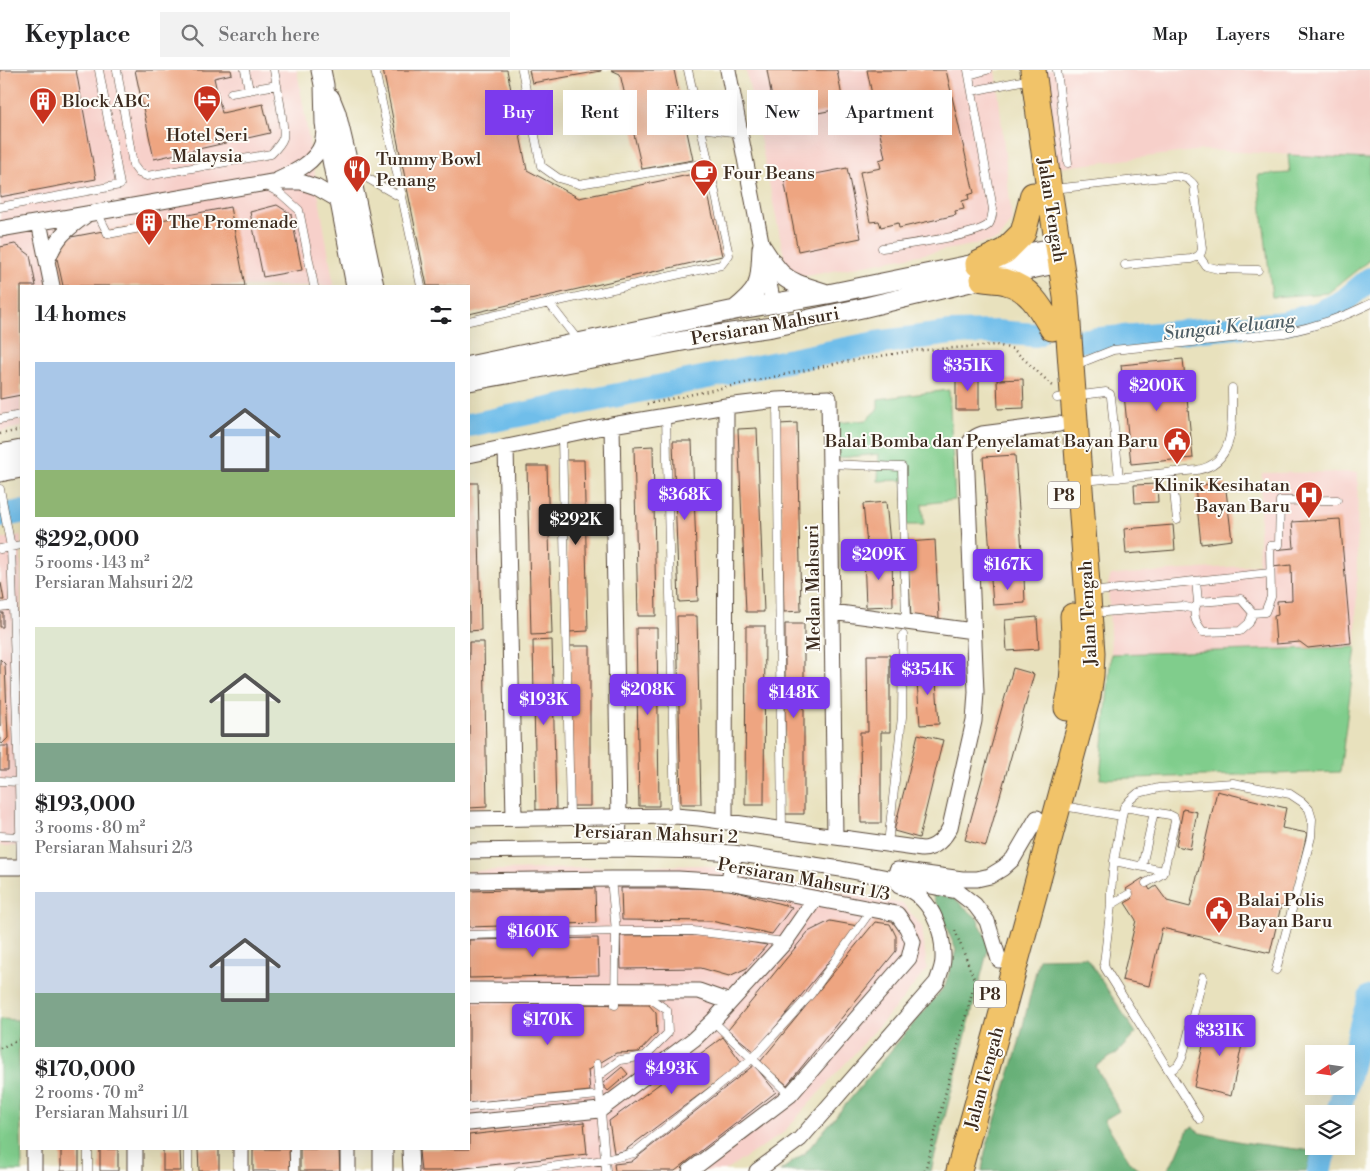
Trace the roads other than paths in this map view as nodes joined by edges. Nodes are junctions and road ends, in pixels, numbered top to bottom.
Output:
1 (99, 70) edge
2 (117, 70) edge
3 (244, 70) edge
4 (274, 70) edge
5 (375, 70) edge
6 (522, 70) edge
7 (688, 70) edge
8 (728, 70) edge
9 (987, 70) edge
10 (1057, 70) edge
11 (968, 72) edge
12 (322, 74) edge
13 (1027, 75) edge
14 (277, 85) junction
15 (249, 90) junction
16 (692, 90) edge
17 (972, 91) junction
18 (230, 93) dead end
19 (325, 123) junction
20 (737, 133) edge
21 (740, 133) junction
22 (702, 135) edge
23 (708, 162) junction
24 (1068, 163) dead end
25 (349, 168) junction
26 (267, 183) junction
27 (1041, 192) junction
28 (402, 198) junction
29 (340, 201) junction
30 (150, 203) junction
31 (0, 207) edge
32 (92, 213) junction
33 (39, 222) junction
34 (0, 229) edge
35 (762, 248) junction
36 (882, 248) dead end
37 (1198, 256) junction
38 (1052, 257) junction
39 (47, 262) junction
40 (1125, 265) dead end
41 (1258, 270) dead end
42 (980, 271) junction
43 (52, 285) edge
44 (314, 285) edge
45 (356, 285) edge
46 (374, 285) edge
47 (421, 285) edge
48 (828, 294) junction
49 (549, 303) junction
50 (773, 304) junction
51 (1370, 304) edge
52 (862, 308) junction
53 (735, 310) junction
54 (470, 321) edge
55 (1052, 328) junction
56 (725, 334) junction
57 (580, 343) junction
58 (470, 366) edge
59 (1071, 366) junction
60 (470, 381) edge
61 (1232, 388) dead end
62 (1062, 394) junction
63 (777, 400) junction
64 (726, 406) junction
65 (20, 415) edge
66 (666, 415) junction
67 (0, 419) edge
68 (1059, 424) junction
69 (612, 425) junction
70 (562, 436) junction
71 (506, 447) junction
72 (20, 450) edge
73 (0, 454) edge
74 (470, 455) edge
75 (830, 464) junction
76 (20, 468) edge
77 (0, 472) edge
78 (1172, 472) junction
79 (1119, 478) junction
80 (1079, 482) junction
81 (0, 489) edge
82 (1336, 500) dead end
83 (1177, 520) dead end
84 (20, 545) edge
85 (11, 546) junction
86 (0, 549) edge
87 (1270, 573) junction
88 (1196, 581) junction
89 (1088, 603) junction
90 (13, 605) junction
91 (1196, 605) junction
92 (0, 607) edge
93 (832, 612) junction
94 (1253, 613) junction
95 (905, 628) junction
96 (973, 631) junction
97 (0, 781) edge
98 (19, 782) junction
99 (1058, 805) junction
100 (1124, 807) junction
101 (20, 810) edge
102 (1154, 812) junction
103 (675, 816) junction
104 (1122, 816) junction
105 (570, 817) junction
106 (619, 817) junction
107 (514, 818) junction
108 (1037, 818) junction
109 (470, 819) edge
110 (725, 822) junction
111 (782, 829) junction
112 (0, 836) edge
113 (20, 837) edge
114 (835, 837) junction
115 (888, 844) junction
116 (618, 850) junction
117 (470, 851) edge
118 (733, 853) junction
119 (1114, 861) junction
120 (1142, 866) junction
121 (0, 867) edge
122 (20, 867) edge
123 (841, 868) junction
124 (1164, 871) junction
125 (611, 879) junction
126 (470, 881) edge
127 (729, 882) junction
128 (1146, 883) dead end
129 (1129, 894) dead end
130 (815, 899) junction
131 (1111, 905) junction
132 (872, 910) junction
133 (616, 931) junction
134 (470, 935) edge
135 (785, 942) junction
136 (999, 960) junction
137 (1276, 970) dead end
138 (1204, 977) dead end
139 (470, 990) edge
140 (615, 998) junction
141 (470, 999) edge
142 (730, 1002) junction
143 (713, 1021) junction
144 (753, 1058) junction
145 (597, 1064) dead end
146 (1170, 1071) junction
147 (598, 1076) junction
148 (599, 1095) junction
149 (790, 1095) junction
150 (470, 1107) edge
151 (600, 1110) junction
152 (1199, 1119) dead end
153 (470, 1123) edge
154 (34, 1150) edge
155 (88, 1150) edge
156 (135, 1150) edge
157 (188, 1150) edge
158 (241, 1150) edge
159 (294, 1150) edge
160 (348, 1150) edge
161 (383, 1150) edge
162 (410, 1150) edge
163 (605, 1160) junction
164 (955, 1170) edge
165 (34, 1171) edge
166 (88, 1171) edge
167 (135, 1171) edge
168 (188, 1171) edge
169 (241, 1171) edge
170 (294, 1171) edge
171 (348, 1171) edge
172 (383, 1171) edge
173 (411, 1171) edge
174 (519, 1171) edge
175 (606, 1171) edge
176 (690, 1171) edge
177 (757, 1171) edge

1 - 31 lane
2 - 14 lane
3 - 15 lane
4 - 14 lane
5 - 28 lane
6 - 23 lane
7 - 16 lane
8 - 21 street
9 - 11 lane
10 - 24 lane
11 - 17 lane
12 - 19 street
12 - 25 street
13 - 17 lane
13 - 27 main road, Jalan Tengah / P8
14 - 15 lane
15 - 18 lane
17 - 36 lane
19 - 26 street
19 - 29 street
20 - 21 lane
21 - 35 street
22 - 23 lane
23 - 49 lane
25 - 28 lane
25 - 46 street
26 - 29 street
26 - 30 street
26 - 44 lane
27 - 37 lane
27 - 38 main road, Jalan Tengah / P8
27 - 42 main road
28 - 47 lane
29 - 45 street
30 - 32 street
30 - 32 lane
32 - 33 street
32 - 39 street
33 - 34 street
33 - 39 street
35 - 48 street
35 - 50 street
35 - 53 street
37 - 40 lane
37 - 41 lane
38 - 42 street, Persiaran Mahsuri
38 - 55 main road, Jalan Tengah / P8
38 - 59 main road, Jalan Tengah / P8
39 - 43 street
42 - 48 street, Persiaran Mahsuri
42 - 52 street, Persiaran Mahsuri
42 - 55 main road
48 - 50 street, Persiaran Mahsuri
49 - 54 lane
49 - 57 lane
50 - 52 street
50 - 53 street, Persiaran Mahsuri
50 - 56 street
51 - 59 lane
52 - 56 street, Persiaran Mahsuri
53 - 57 street, Persiaran Mahsuri
55 - 62 main road, Jalan Tengah / P8
56 - 60 street, Persiaran Mahsuri
57 - 58 street, Persiaran Mahsuri
59 - 62 main road, Jalan Tengah / P8
61 - 78 lane
62 - 68 main road, Jalan Tengah / P8
62 - 79 lane
62 - 80 main road, Jalan Tengah / P8
63 - 64 street
63 - 75 street, Medan Mahsuri
63 - 111 lane
64 - 66 street
64 - 110 street
65 - 67 lane
66 - 69 street
66 - 103 lane
68 - 96 street
68 - 108 main road, Jalan Tengah / P8
69 - 70 street
69 - 106 street
70 - 71 street
70 - 105 lane
71 - 74 street
71 - 107 street
72 - 73 street
75 - 93 street, Medan Mahsuri
75 - 95 lane
76 - 77 street
78 - 79 lane
78 - 83 lane
79 - 80 lane
80 - 89 main road, Jalan Tengah / P8
81 - 85 lane
82 - 87 lane
84 - 85 lane
85 - 86 lane
85 - 90 lane
87 - 88 lane
87 - 94 lane
88 - 89 lane
88 - 91 lane
89 - 91 lane
89 - 99 main road, Jalan Tengah / P8
90 - 92 lane
90 - 98 lane
91 - 94 lane
91 - 94 lane
93 - 95 street
93 - 114 street, Medan Mahsuri
95 - 96 street
95 - 115 lane
96 - 115 street
97 - 98 lane
98 - 101 lane
99 - 104 lane
99 - 164 main road, Jalan Tengah / P8
100 - 102 lane
100 - 104 lane
100 - 137 lane
102 - 120 lane
102 - 124 lane
103 - 106 street
103 - 110 street
104 - 119 lane
105 - 106 street
105 - 107 street
106 - 116 street
107 - 109 street
108 - 123 street
108 - 136 main road, Jalan Tengah / P8
110 - 111 street
111 - 114 street
112 - 113 lane
114 - 115 street
116 - 117 street, Persiaran Mahsuri 2
116 - 118 street, Persiaran Mahsuri 2
118 - 123 street, Persiaran Mahsuri 2
118 - 127 street
119 - 120 lane
119 - 131 lane
120 - 124 lane
121 - 122 street
123 - 136 street
123 - 177 street
124 - 128 lane
125 - 126 street, Persiaran Mahsuri 1/3
125 - 127 street, Persiaran Mahsuri 1/3
125 - 133 lane
127 - 130 street, Persiaran Mahsuri 1/3
129 - 131 lane
130 - 132 street, Persiaran Mahsuri 1/3
130 - 135 street
131 - 146 lane
132 - 144 lane
132 - 149 street, Persiaran Mahsuri 1/3
133 - 134 lane
133 - 135 lane
133 - 140 lane
135 - 142 street
136 - 164 main road, Jalan Tengah / P8
138 - 146 lane
139 - 140 street
140 - 141 lane
140 - 142 street
140 - 147 lane
142 - 143 street
143 - 144 lane
143 - 151 street
144 - 149 lane
144 - 163 lane
145 - 147 lane
146 - 152 lane
147 - 148 lane
148 - 150 lane
148 - 151 lane
149 - 176 street, Persiaran Mahsuri 1/3
151 - 153 street
151 - 163 lane
154 - 165 street
155 - 166 lane
156 - 167 street
157 - 168 lane
158 - 169 street
159 - 170 lane
160 - 171 street
161 - 172 street
162 - 173 street
163 - 174 lane
163 - 175 lane

